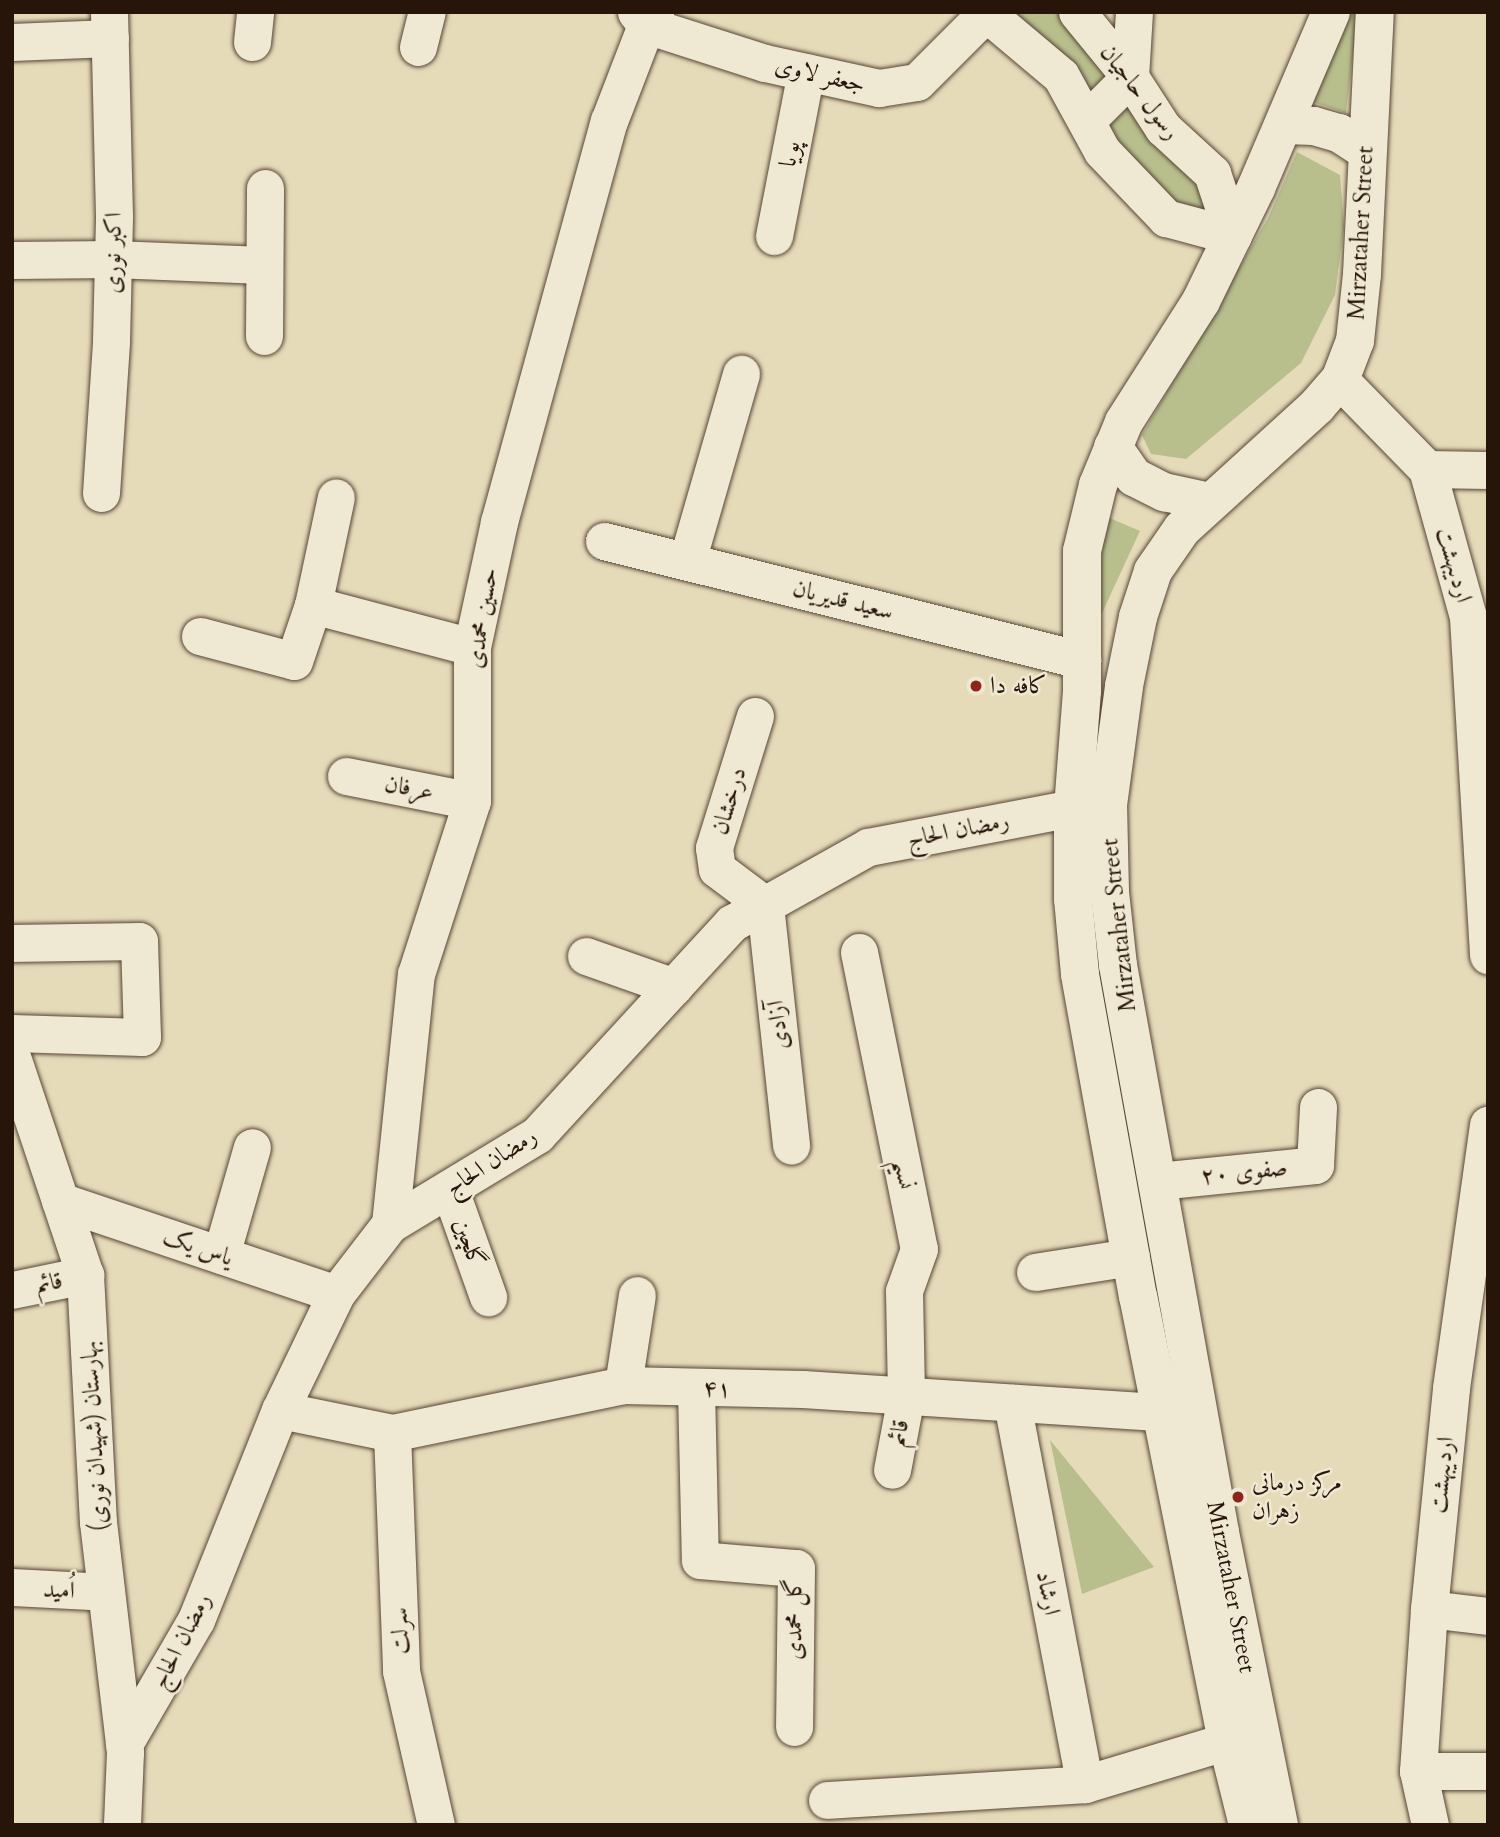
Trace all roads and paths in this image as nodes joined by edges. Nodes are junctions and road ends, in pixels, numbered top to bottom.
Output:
1 (1077, 12) edge
2 (1134, 12) edge
3 (1331, 12) edge
4 (1375, 12) edge
5 (986, 13) edge
6 (646, 16) edge
7 (110, 25) edge
8 (12, 42) edge
9 (806, 72) junction
10 (1130, 77) junction
11 (1086, 121) junction
12 (1284, 125) junction
13 (1367, 151) junction
14 (265, 188) dead end
15 (774, 236) dead end
16 (1233, 236) junction
17 (113, 259) junction
18 (12, 260) edge
19 (262, 265) junction
20 (264, 336) dead end
21 (741, 374) dead end
22 (1340, 380) junction
23 (1113, 447) junction
24 (1427, 468) junction
25 (1488, 470) edge
26 (101, 493) dead end
27 (336, 497) dead end
28 (1210, 502) junction
29 (604, 541) dead end
30 (687, 561) junction
31 (313, 605) junction
32 (200, 636) dead end
33 (472, 646) junction
34 (1082, 660) junction
35 (755, 716) dead end
36 (346, 776) dead end
37 (472, 801) junction
38 (1073, 808) junction
39 (765, 905) junction
40 (12, 943) edge
41 (859, 952) dead end
42 (1488, 955) edge
43 (586, 956) dead end
44 (674, 987) junction
45 (12, 1033) edge
46 (12, 1057) edge
47 (1318, 1107) dead end
48 (1488, 1125) edge
49 (791, 1146) dead end
50 (252, 1147) dead end
51 (28, 1152) edge
52 (1158, 1181) junction
53 (450, 1190) junction
54 (60, 1201) junction
55 (390, 1224) junction
56 (221, 1255) junction
57 (1131, 1257) junction
58 (1035, 1272) dead end
59 (85, 1275) junction
60 (12, 1290) edge
61 (337, 1294) junction
62 (637, 1295) dead end
63 (488, 1297) dead end
64 (622, 1385) junction
65 (696, 1389) junction
66 (906, 1396) junction
67 (1012, 1403) junction
68 (280, 1410) junction
69 (1161, 1412) junction
70 (392, 1433) junction
71 (892, 1470) dead end
72 (12, 1587) edge
73 (106, 1592) junction
74 (1429, 1609) junction
75 (1488, 1616) edge
76 (794, 1727) dead end
77 (1227, 1741) junction
78 (124, 1744) junction
79 (1488, 1770) edge
80 (1418, 1771) junction
81 (1085, 1784) junction
82 (827, 1800) dead end
83 (122, 1825) edge
84 (436, 1825) edge
85 (1248, 1825) edge
86 (1279, 1825) edge
87 (1430, 1825) edge

1 - 10 street, رسول حاجیان
2 - 10 street
3 - 12 main road, Mirzataher Street
4 - 13 main road, Mirzataher Street
5 - 9 street, جعفر لاوی
5 - 11 street
6 - 9 street, جعفر لاوی
6 - 33 street, حسین محمدی
7 - 8 street
7 - 17 street, اکبر نوری
9 - 15 street, پویا
10 - 11 street
10 - 16 street, رسول حاجیان
11 - 16 street
12 - 13 main road
12 - 16 main road, Mirzataher Street
13 - 22 main road, Mirzataher Street
14 - 19 street
16 - 23 main road, Mirzataher Street
17 - 18 street
17 - 19 street
17 - 26 street, اکبر نوری
19 - 20 street
21 - 30 street
22 - 24 street, اردیبهشت
22 - 28 main road, Mirzataher Street
23 - 28 main road
23 - 34 main road, Mirzataher Street
24 - 25 street
24 - 42 street, اردیبهشت
27 - 31 street
28 - 52 main road, Mirzataher Street
29 - 30 street, سعید قدیریان
30 - 34 street, سعید قدیریان
31 - 32 street
31 - 33 street
33 - 37 street, حسین محمدی
34 - 38 main road, Mirzataher Street
35 - 39 street, درخشان
36 - 37 street, عرفان
37 - 55 street, حسین محمدی
38 - 39 street, رمضان الحاج
38 - 57 main road, Mirzataher Street
39 - 44 street, رمضان الحاج
39 - 49 street, آزادی
40 - 45 street
41 - 66 street, نسیم
43 - 44 street
44 - 53 street, رمضان الحاج
46 - 51 street, بهارستان (شهیدان نوری)
47 - 52 street, صفوی ۲۰
48 - 74 street, اردیبهشت
50 - 56 street
51 - 54 street, بهارستان (شهیدان نوری)
52 - 86 main road, Mirzataher Street
53 - 55 street, رمضان الحاج
53 - 63 street, گلچین
54 - 56 street, یاس یک
54 - 59 street, بهارستان (شهیدان نوری)
55 - 61 street, رمضان الحاج
56 - 61 street, یاس یک
57 - 58 street
57 - 69 main road, Mirzataher Street
59 - 60 street, قائم
59 - 73 street, بهارستان (شهیدان نوری)
61 - 68 street, رمضان الحاج
62 - 64 street
64 - 65 street, ۴۱
64 - 70 street, ۴۱
65 - 66 street, ۴۱
65 - 76 street, گل محمدی
66 - 67 street, ۴۱
66 - 71 street, قائم
67 - 69 street, ۴۱
67 - 81 street, ارشاد
68 - 70 street, ۴۱
68 - 78 street, رمضان الحاج
69 - 77 main road, Mirzataher Street
70 - 84 street, سرلت
72 - 73 street, اُمید
73 - 78 street, بهارستان (شهیدان نوری)
74 - 75 street
74 - 80 street, اردیبهشت
77 - 81 street
77 - 85 main road, Mirzataher Street
78 - 83 street, بهارستان (شهیدان نوری)
79 - 80 street
80 - 87 street, اردیبهشت
81 - 82 street

